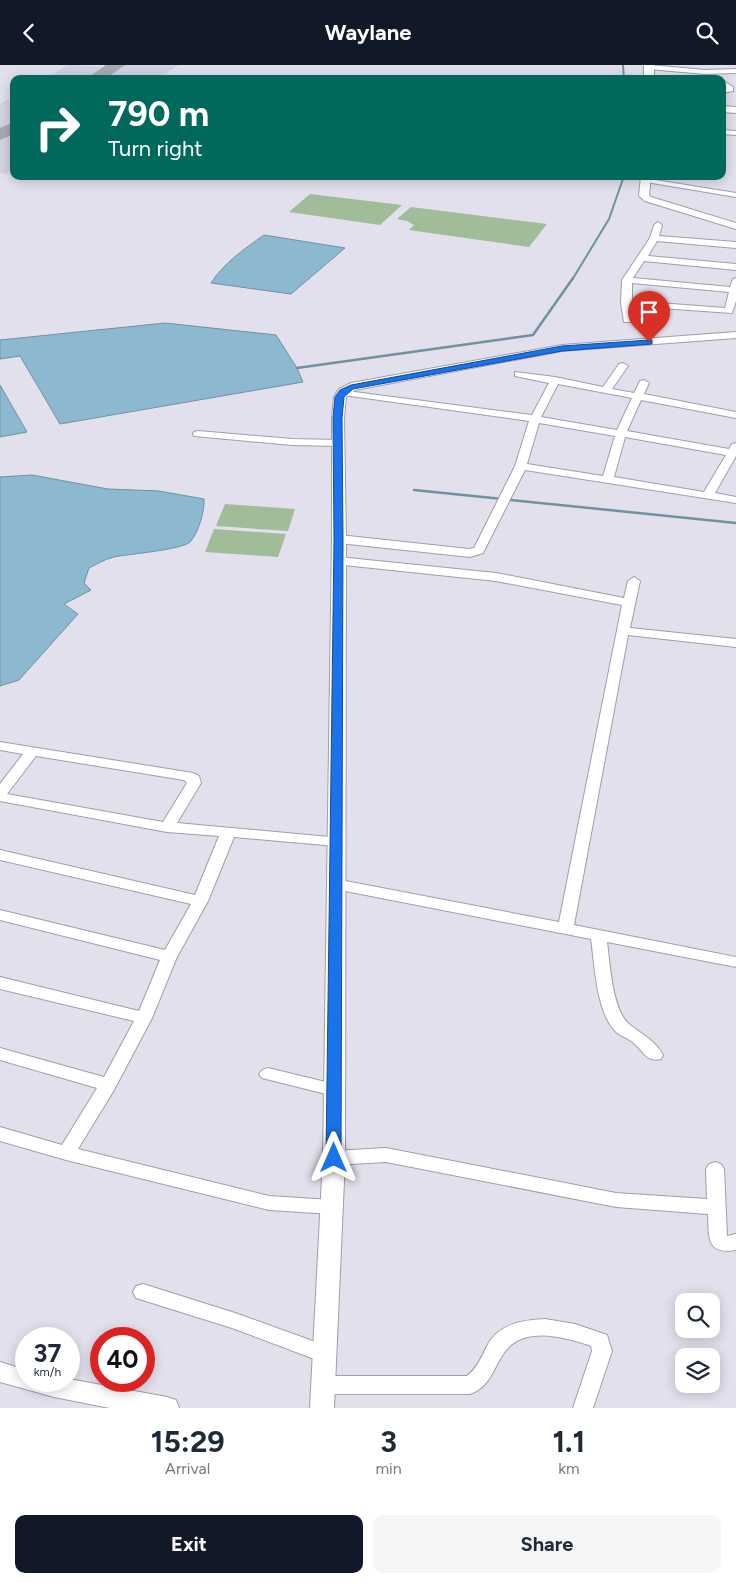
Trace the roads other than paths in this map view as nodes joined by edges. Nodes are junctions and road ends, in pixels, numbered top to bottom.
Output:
1 (649, 66) edge
2 (735, 69) edge
3 (713, 72) junction
4 (716, 75) edge
5 (646, 180) edge
6 (657, 180) edge
7 (736, 195) edge
8 (658, 225) dead end
9 (736, 226) edge
10 (654, 238) junction
11 (736, 245) edge
12 (642, 258) junction
13 (736, 267) edge
14 (627, 280) junction
15 (735, 285) edge
16 (626, 303) junction
17 (627, 320) dead end
18 (736, 335) edge
19 (623, 366) dead end
20 (519, 374) dead end
21 (555, 380) junction
22 (644, 383) dead end
23 (607, 389) junction
24 (343, 392) junction
25 (638, 395) junction
26 (736, 415) edge
27 (535, 419) junction
28 (621, 433) junction
29 (198, 434) dead end
30 (338, 443) junction
31 (735, 450) edge
32 (522, 467) junction
33 (608, 478) junction
34 (708, 495) junction
35 (736, 499) edge
36 (339, 539) junction
37 (338, 561) junction
38 (634, 581) dead end
39 (629, 603) junction
40 (622, 631) junction
41 (736, 643) edge
42 (0, 746) edge
43 (32, 751) junction
44 (0, 796) edge
45 (167, 827) junction
46 (228, 833) junction
47 (336, 841) junction
48 (0, 855) edge
49 (335, 884) junction
50 (200, 901) junction
51 (0, 915) edge
52 (566, 928) junction
53 (598, 934) junction
54 (169, 957) junction
55 (736, 962) edge
56 (0, 983) edge
57 (144, 1018) junction
58 (0, 1054) edge
59 (655, 1055) dead end
60 (268, 1074) dead end
61 (108, 1085) junction
62 (334, 1090) junction
63 (0, 1134) edge
64 (66, 1153) junction
65 (334, 1158) junction
66 (715, 1169) dead end
67 (332, 1207) junction
68 (717, 1207) junction
69 (736, 1242) edge
70 (143, 1291) dead end
71 (325, 1354) junction
72 (0, 1372) edge
73 (15, 1377) edge
74 (324, 1385) junction
75 (80, 1392) edge
76 (167, 1408) edge
77 (322, 1408) edge
78 (583, 1408) edge

1 - 3 street
2 - 3 street
3 - 4 street
5 - 9 street
6 - 7 street
8 - 10 street
10 - 11 street
10 - 12 street
12 - 13 street
12 - 14 street
14 - 15 street
14 - 16 street
15 - 16 street
16 - 17 street
18 - 24 street
19 - 23 street
20 - 21 street
21 - 23 street
21 - 27 street
22 - 25 street
23 - 25 street
24 - 27 street
24 - 30 street
25 - 26 street
25 - 28 street
27 - 28 street
27 - 32 street
28 - 31 street
28 - 33 street
29 - 30 street
30 - 36 street
31 - 34 street
32 - 33 street
32 - 36 street
33 - 34 street
34 - 35 street
36 - 37 street
37 - 39 street
37 - 47 street
38 - 39 street
39 - 40 street
40 - 41 street
40 - 52 street
42 - 43 street
43 - 44 street
43 - 45 street
44 - 45 street
45 - 46 street
46 - 47 street
46 - 50 street
47 - 49 street
48 - 50 street
49 - 52 street
49 - 62 street
50 - 54 street
51 - 54 street
52 - 53 street
53 - 55 street
53 - 59 street
54 - 57 street
56 - 57 street
57 - 61 street
58 - 61 street
60 - 62 street
61 - 64 street
62 - 65 street
63 - 64 street
64 - 67 street
65 - 67 street
65 - 68 street
66 - 68 street
67 - 71 street
68 - 69 street
70 - 71 street
71 - 74 street
72 - 73 street
74 - 77 street
74 - 78 street
75 - 76 street

